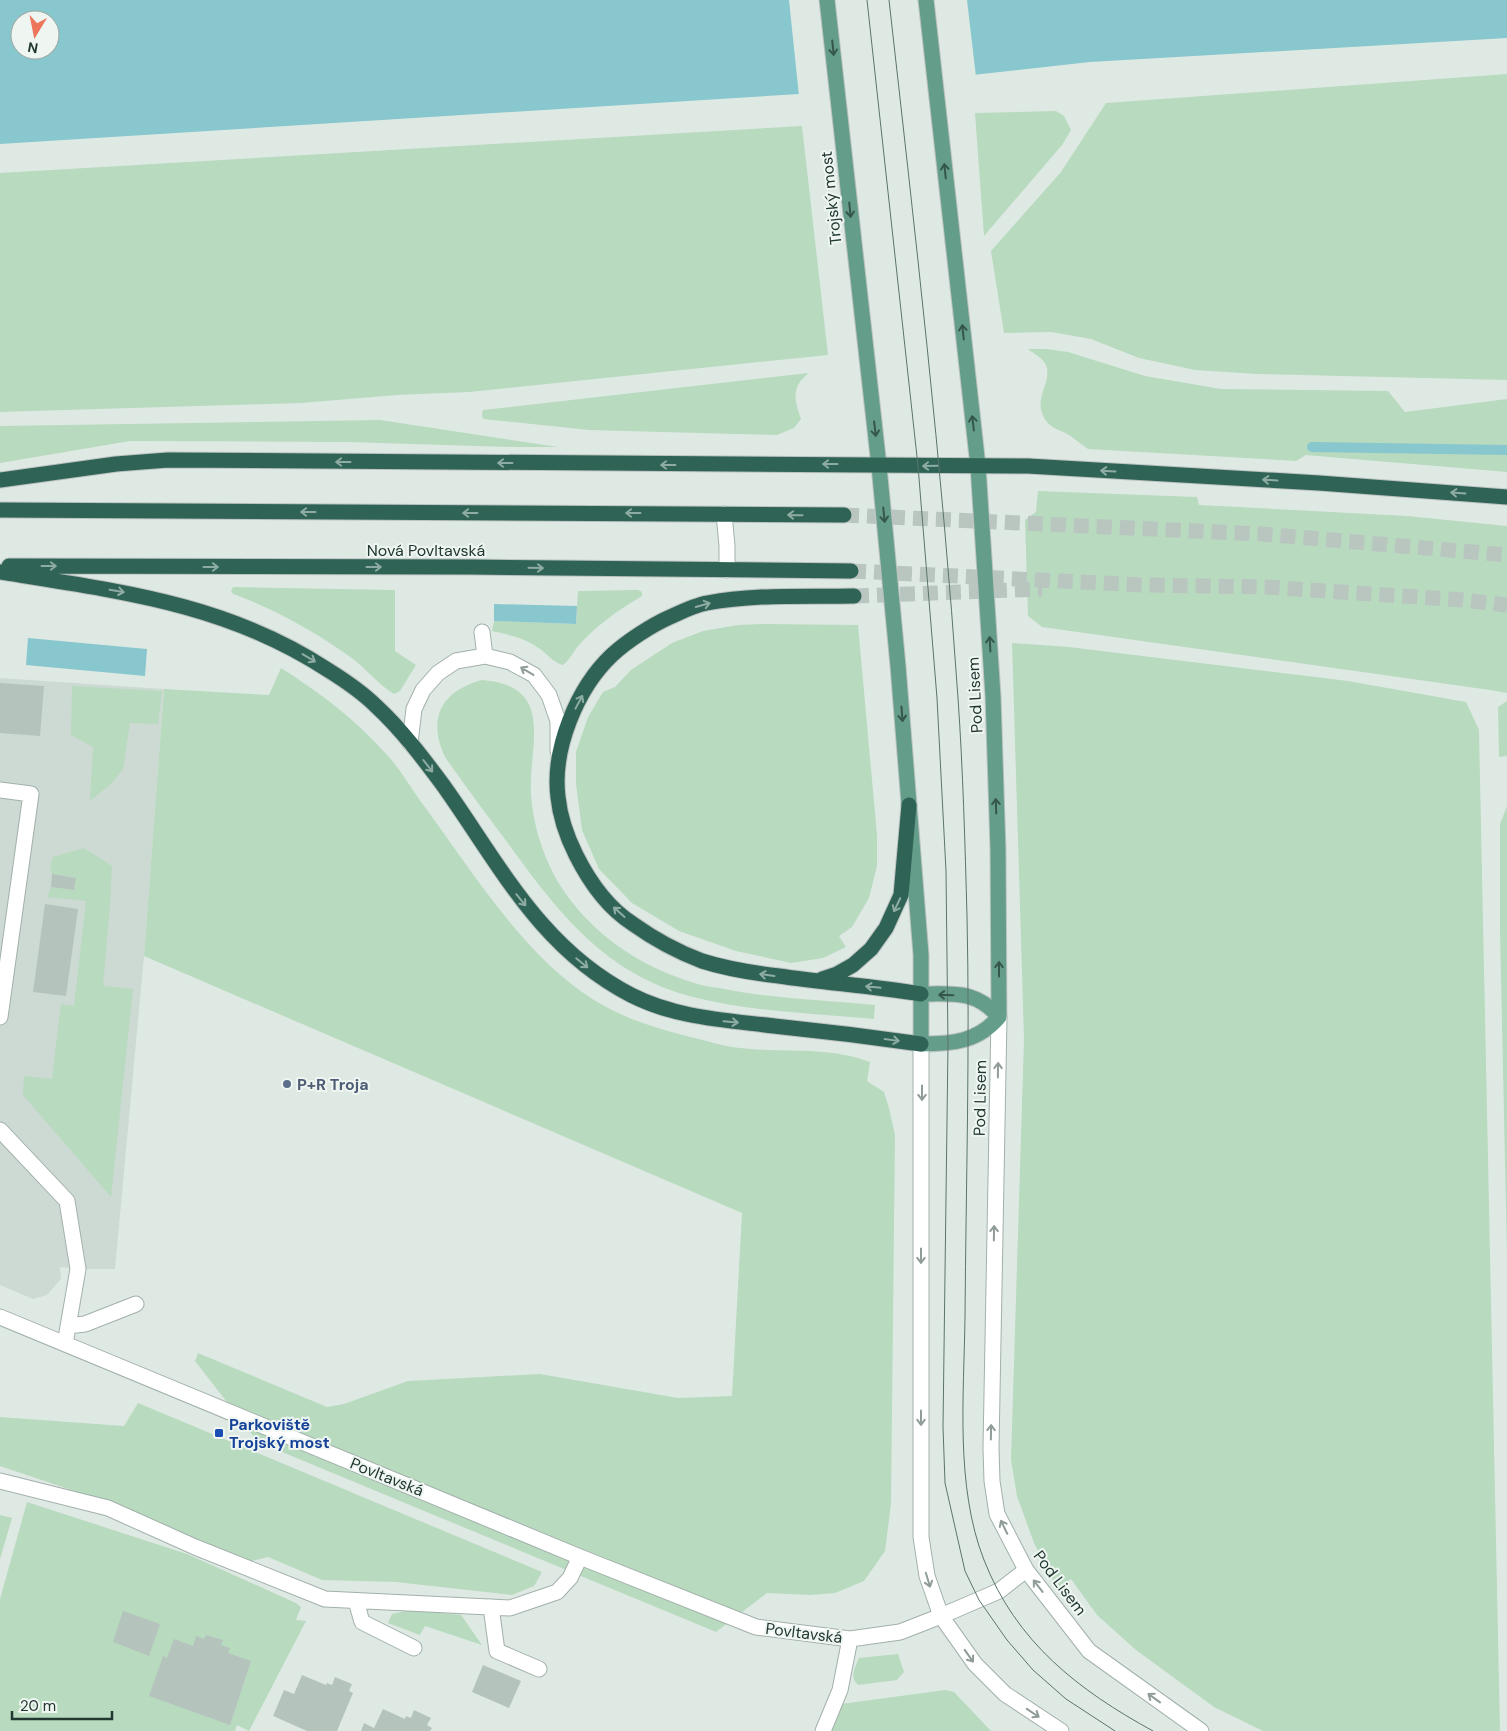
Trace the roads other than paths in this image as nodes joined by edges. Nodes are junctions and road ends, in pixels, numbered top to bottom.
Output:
1 (827, 0) edge
2 (926, 0) edge
3 (879, 466) junction
4 (978, 466) junction
5 (0, 480) edge
6 (1507, 497) edge
7 (0, 510) edge
8 (724, 514) junction
9 (844, 515) tunnel mouth
10 (0, 566) edge
11 (727, 570) junction
12 (851, 571) tunnel mouth
13 (0, 572) edge
14 (854, 596) tunnel mouth
15 (482, 632) dead end
16 (485, 656) junction
17 (410, 743) junction
18 (559, 762) junction
19 (0, 790) edge
20 (909, 805) junction
21 (815, 981) junction
22 (921, 994) junction
23 (0, 1017) edge
24 (999, 1018) junction
25 (921, 1044) junction
26 (0, 1130) edge
27 (136, 1304) dead end
28 (0, 1317) edge
29 (68, 1326) junction
30 (65, 1344) junction
31 (0, 1481) edge
32 (580, 1557) junction
33 (1026, 1570) junction
34 (356, 1601) junction
35 (491, 1607) junction
36 (941, 1616) junction
37 (850, 1639) junction
38 (414, 1648) dead end
39 (540, 1669) dead end
40 (1198, 1730) edge
41 (823, 1731) edge
42 (1061, 1731) edge

1 -> 3 main road, Trojský most
4 -> 2 main road, Pod Lisem
4 -> 3 highway
3 -> 5 highway
3 -> 20 main road
6 -> 4 highway
24 -> 4 main road, Pod Lisem
8 -> 7 highway
9 -> 8 highway
8 - 11 street
10 -> 11 highway, Nová Povltavská
11 - 12 highway, Nová Povltavská
13 -> 17 highway
18 -> 14 highway
15 - 16 street
16 - 17 street
18 -> 16 street
17 -> 25 highway
21 -> 18 highway
19 - 23 street
20 -> 21 highway
20 - 22 main road
22 -> 21 highway
24 -> 22 main road
22 - 25 main road
24 - 25 main road
33 -> 24 street, Pod Lisem
25 -> 36 street
26 - 29 street
27 - 29 street
28 - 30 street, Povltavská
29 - 30 street
30 - 32 street, Povltavská
31 - 34 street
32 - 35 street
32 - 37 street, Povltavská
33 - 36 street, Povltavská
40 -> 33 street, Pod Lisem
34 - 35 street
34 - 38 street
35 - 39 street
36 - 37 street, Povltavská
36 -> 42 street
37 - 41 street

